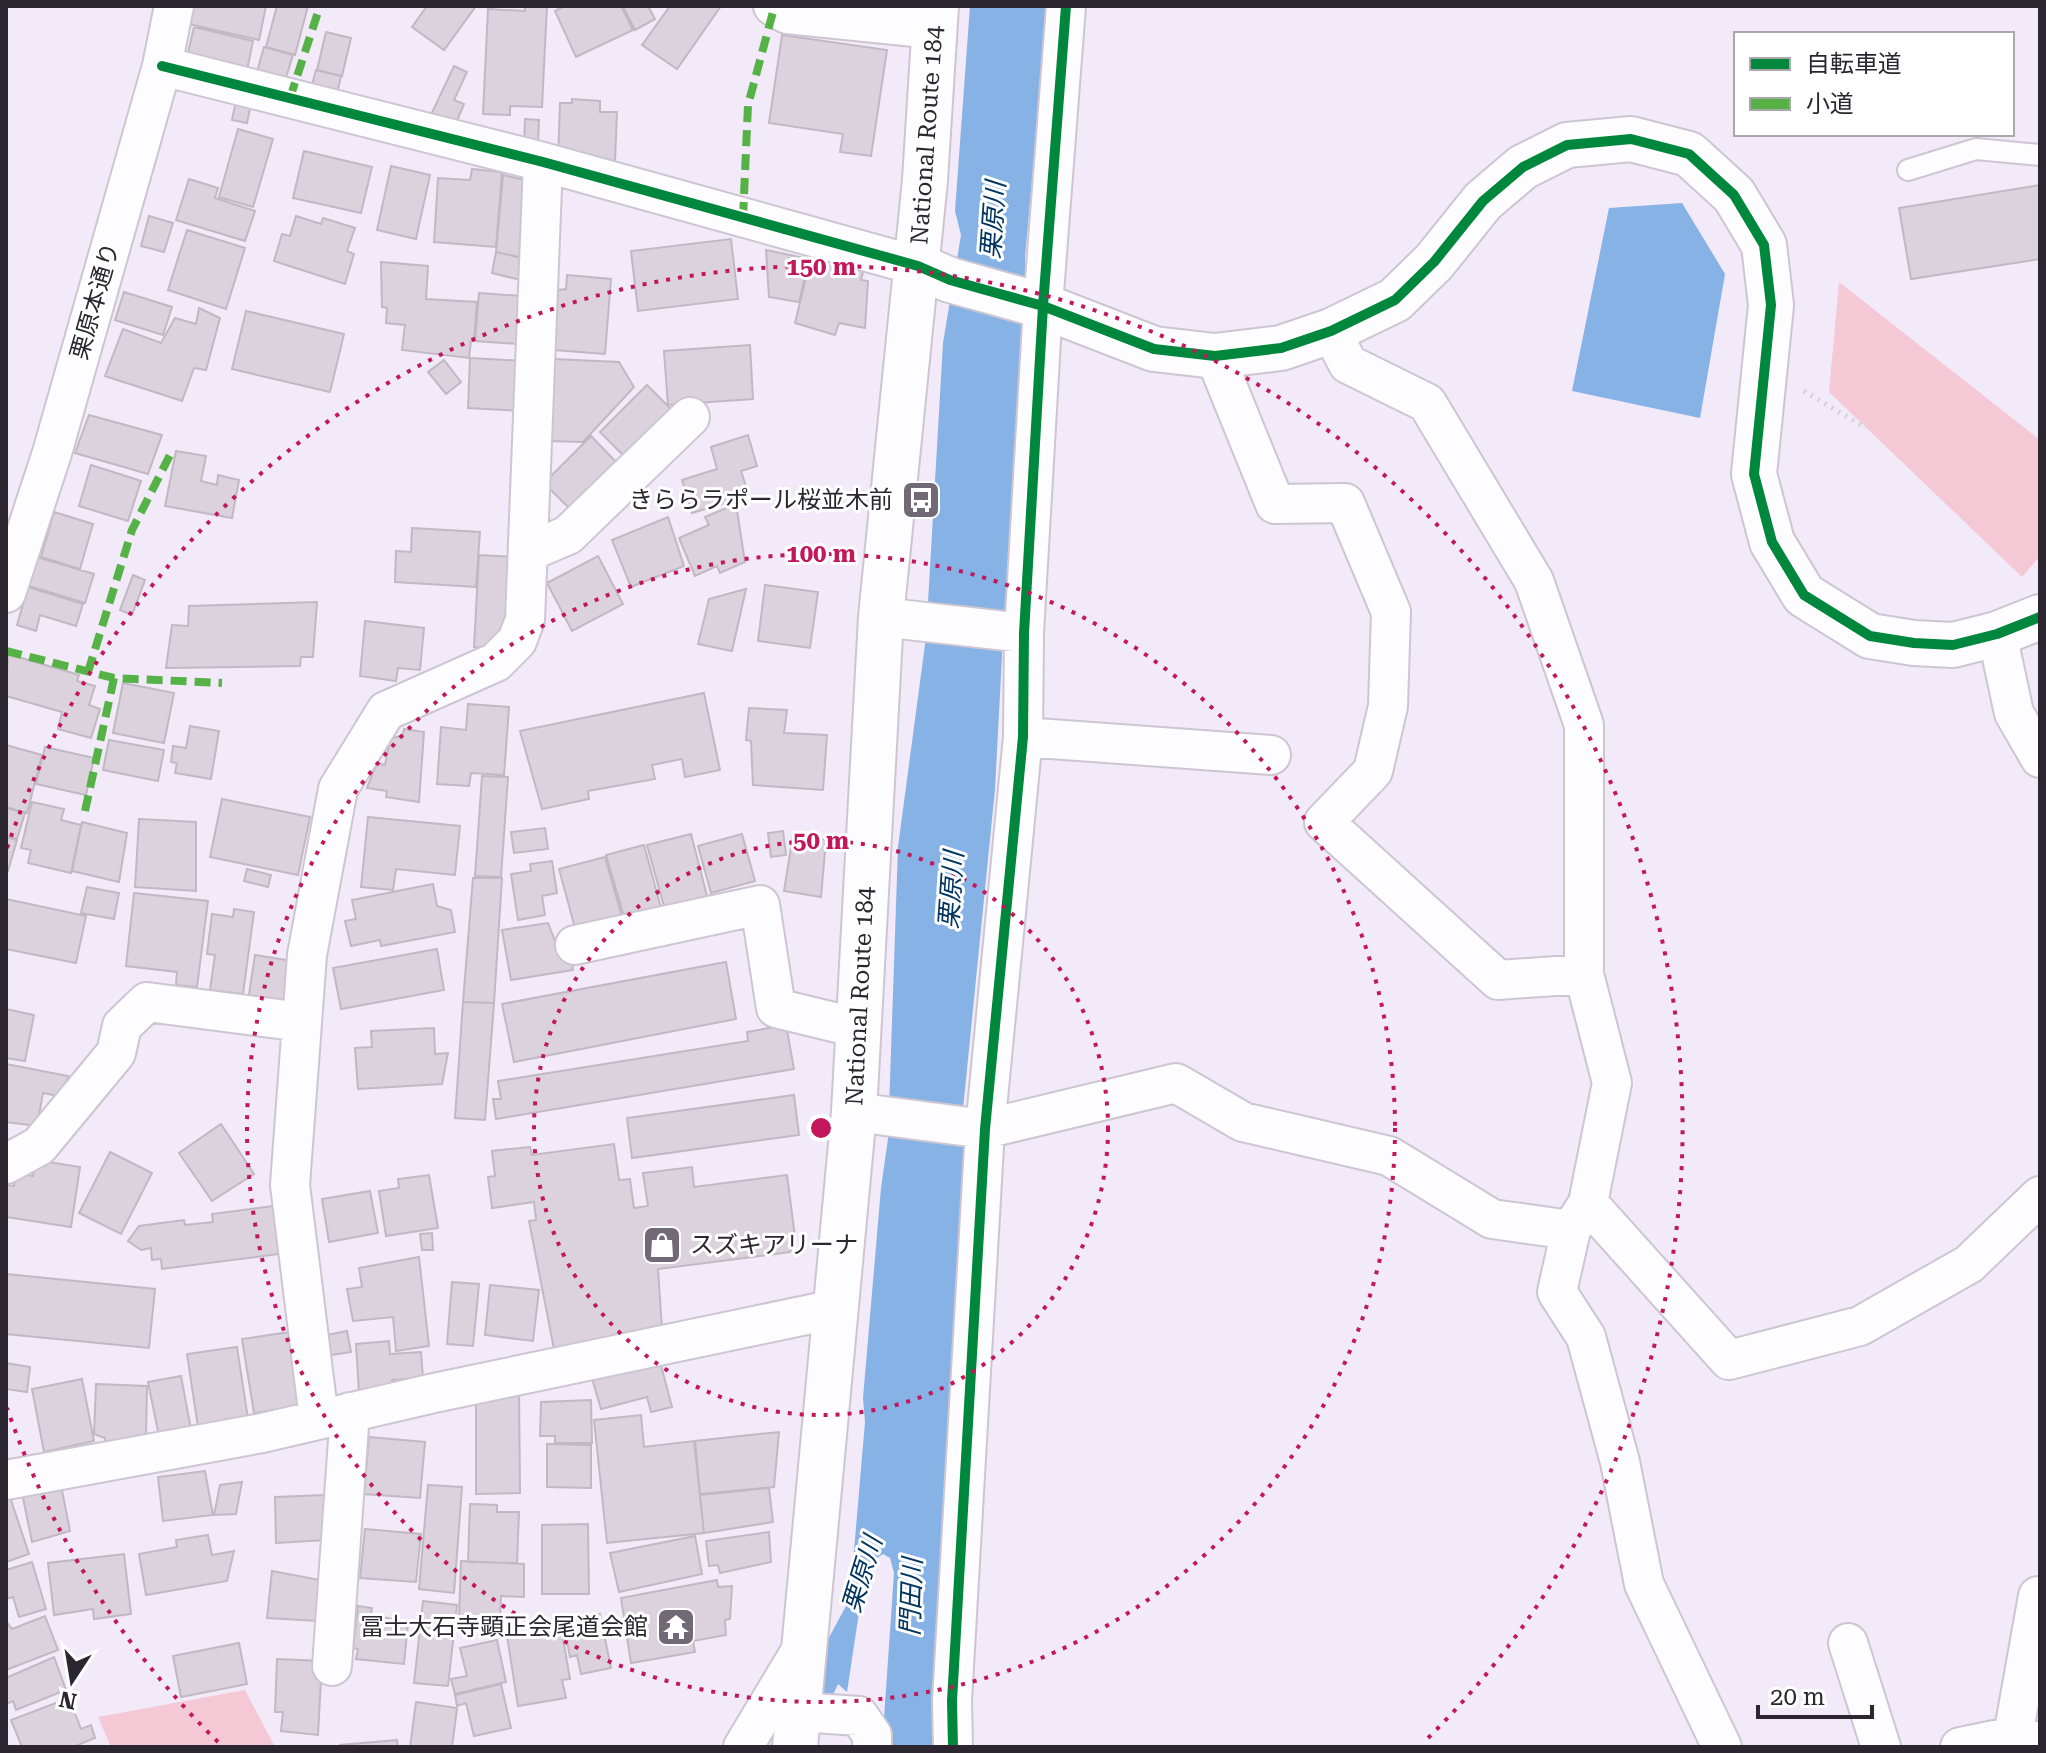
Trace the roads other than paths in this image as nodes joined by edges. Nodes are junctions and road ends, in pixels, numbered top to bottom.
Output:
1 (174, 6) edge
2 (773, 6) edge
3 (1066, 6) edge
4 (935, 17) edge
5 (162, 66) junction
6 (2040, 155) edge
7 (543, 162) junction
8 (1908, 170) dead end
9 (934, 273) junction
10 (1032, 303) junction
11 (1331, 331) junction
12 (1215, 356) junction
13 (690, 417) dead end
14 (528, 552) junction
15 (6, 593) edge
16 (2040, 617) edge
17 (898, 618) junction
18 (1012, 632) junction
19 (1997, 634) junction
20 (1023, 737) junction
21 (1271, 755) dead end
22 (2040, 758) edge
23 (575, 945) dead end
24 (1584, 974) junction
25 (302, 1022) junction
26 (858, 1028) junction
27 (866, 1114) junction
28 (974, 1127) junction
29 (6, 1164) edge
30 (2040, 1196) edge
31 (1579, 1217) junction
32 (835, 1309) junction
33 (334, 1415) junction
34 (6, 1480) edge
35 (2038, 1596) dead end
36 (1848, 1643) dead end
37 (332, 1666) dead end
38 (806, 1697) edge
39 (2026, 1739) edge
40 (743, 1747) edge
41 (872, 1747) edge
42 (953, 1747) edge
43 (1722, 1747) edge
44 (1881, 1747) edge
45 (1960, 1747) edge

1 - 5 street, 栗原本通り
2 - 4 street
3 - 10 street
4 - 9 main road, National Route 184
5 - 7 street
5 - 15 street, 栗原本通り
6 - 8 lane
7 - 9 street
7 - 14 street
9 - 10 main road
9 - 17 main road, National Route 184
10 - 12 main road
10 - 18 street
11 - 12 main road
11 - 19 main road
11 - 24 street
12 - 24 street
13 - 14 street
14 - 25 street
16 - 19 main road
17 - 18 street
17 - 26 main road, National Route 184
18 - 20 street
19 - 22 street
20 - 21 street
20 - 28 street
23 - 26 street
24 - 31 street
25 - 29 street
25 - 33 street
26 - 27 main road, National Route 184
27 - 28 street
27 - 32 main road, National Route 184
28 - 31 street
28 - 42 street
30 - 31 street
31 - 43 street
32 - 33 street
32 - 38 main road, National Route 184
33 - 34 street
33 - 37 street
35 - 39 street
36 - 44 street
38 - 40 street
38 - 41 street
39 - 45 street

